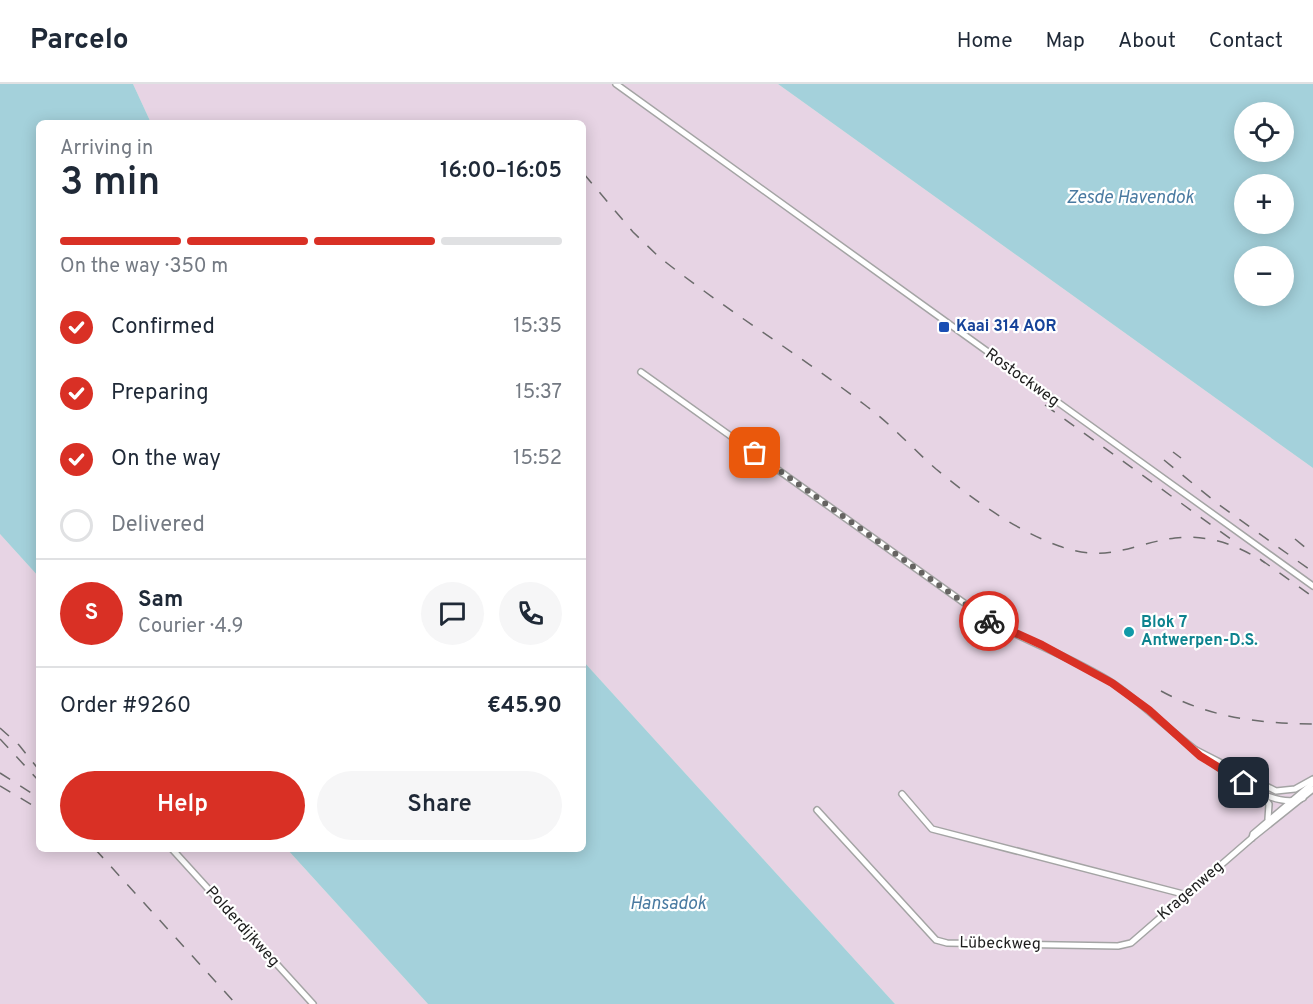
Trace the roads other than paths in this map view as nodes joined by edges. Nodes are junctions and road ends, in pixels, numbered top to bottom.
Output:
1 (616, 84) edge
2 (641, 372) dead end
3 (1313, 586) edge
4 (1191, 748) junction
5 (1313, 781) edge
6 (1267, 788) junction
7 (1313, 789) edge
8 (1259, 792) junction
9 (902, 794) dead end
10 (1303, 798) junction
11 (1277, 799) junction
12 (1288, 802) junction
13 (817, 810) dead end
14 (1279, 810) junction
15 (1267, 824) junction
16 (175, 852) edge
17 (1186, 895) junction
18 (1131, 943) joint
19 (313, 1004) edge

1 - 3 street, Rostockweg
2 - 4 street
4 - 6 street
4 - 8 street
5 - 6 street
5 - 12 street, Kragenweg
6 - 11 street
7 - 10 street, Kragenweg
8 - 11 street
8 - 15 street
9 - 17 street
10 - 12 street, Kragenweg
10 - 15 street, Kragenweg
11 - 12 street
11 - 14 street
12 - 14 street, Kragenweg
13 - 18 street, Lübeckweg
14 - 15 street, Kragenweg
15 - 17 street, Kragenweg
16 - 19 street, Polderdijkweg
17 - 18 street, Kragenweg

